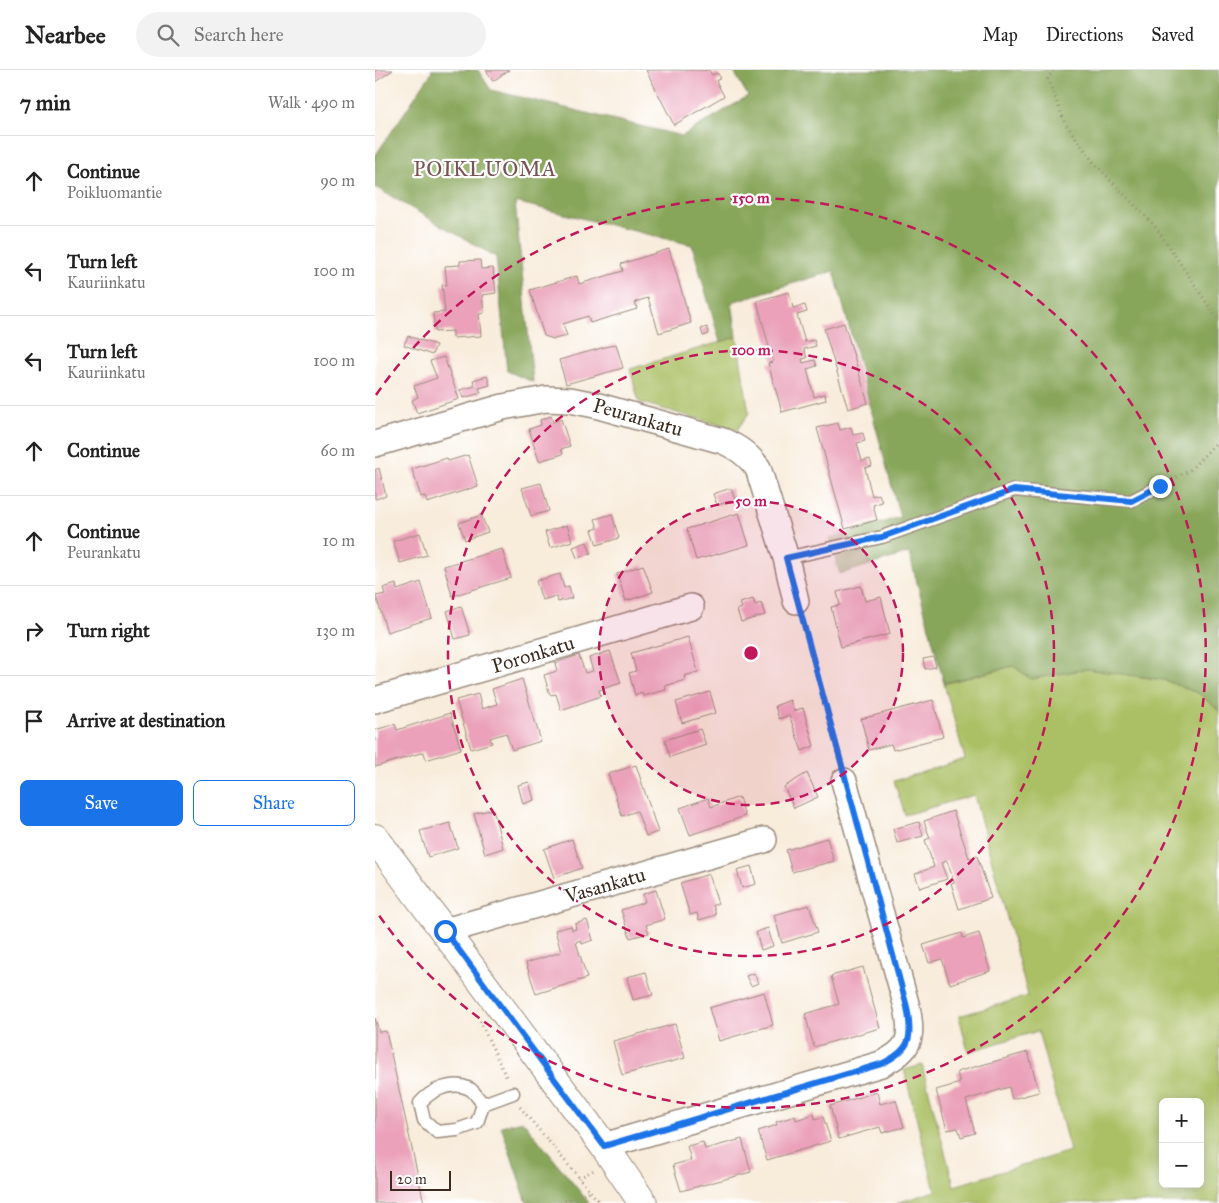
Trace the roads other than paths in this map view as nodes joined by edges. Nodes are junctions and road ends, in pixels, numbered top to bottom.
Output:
1 (375, 444) edge
2 (1160, 486) road end
3 (786, 558) junction
4 (796, 601) road end
5 (691, 607) dead end
6 (375, 700) edge
7 (844, 781) road end
8 (375, 838) edge
9 (764, 840) dead end
10 (445, 931) junction
11 (513, 1093) road end
12 (483, 1104) junction
13 (604, 1146) junction
14 (643, 1203) edge

1 - 3 street, Peurankatu
2 - 3 lane
3 - 4 street, Peurankatu
5 - 6 street, Poronkatu
7 - 13 street
8 - 10 street
9 - 10 street, Vasankatu
10 - 13 street
11 - 12 lane
12 - 12 lane
13 - 14 street

